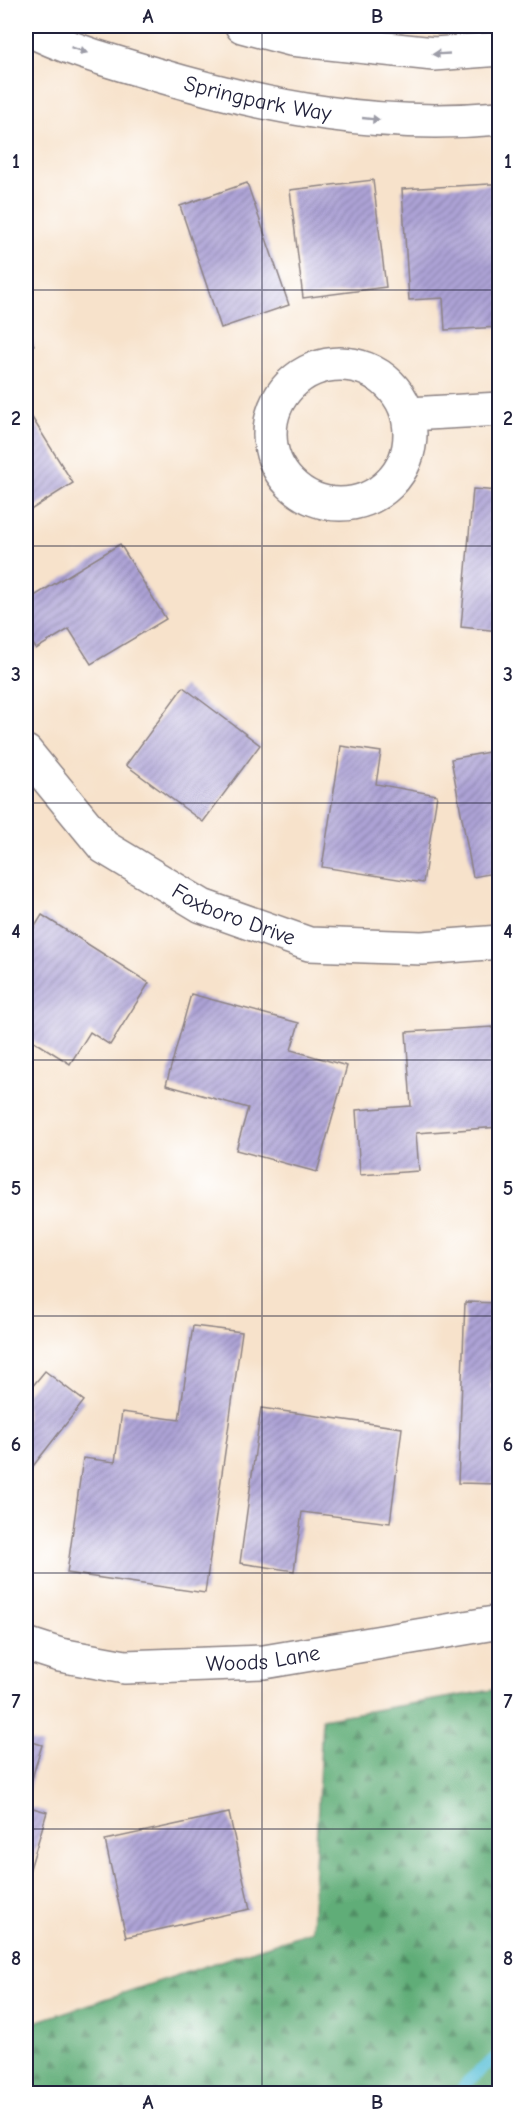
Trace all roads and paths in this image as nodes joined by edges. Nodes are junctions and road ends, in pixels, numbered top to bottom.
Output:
1 (242, 26) edge
2 (26, 28) edge
3 (500, 49) edge
4 (500, 118) edge
5 (500, 409) edge
6 (409, 414) junction
7 (26, 752) edge
8 (500, 942) edge
9 (500, 1622) edge
10 (26, 1644) edge

3 -> 1 street
2 -> 4 street, Springpark Way
5 - 6 street
6 - 6 street
7 - 8 street, Foxboro Drive
9 - 10 street, Woods Lane

